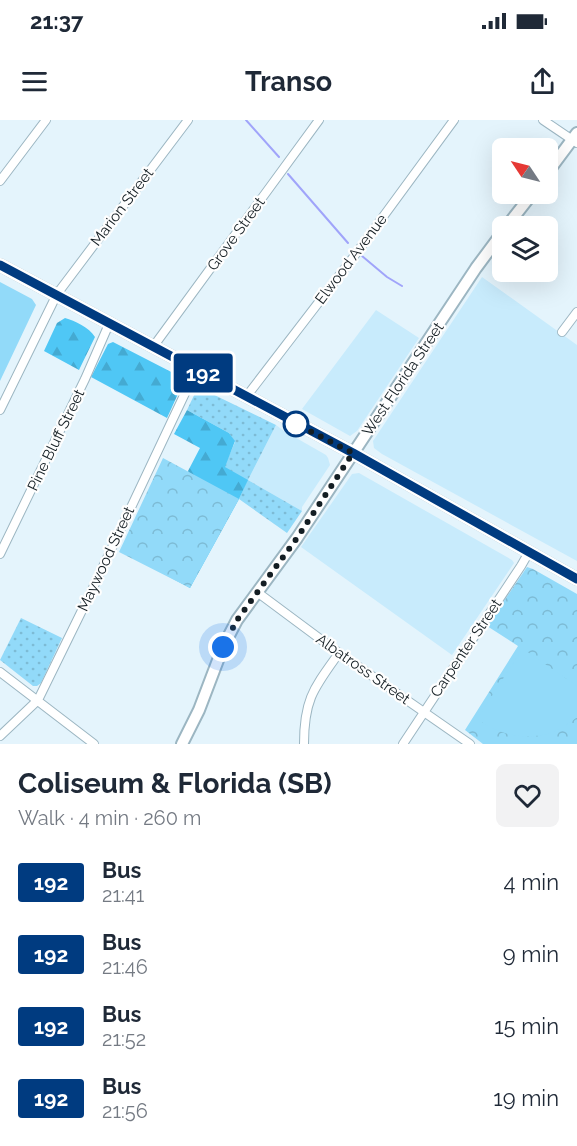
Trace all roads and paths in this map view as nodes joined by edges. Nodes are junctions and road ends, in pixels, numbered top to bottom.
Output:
1 (46, 120) edge
2 (188, 120) edge
3 (319, 120) edge
4 (454, 120) edge
5 (543, 120) edge
6 (575, 139) edge
7 (558, 160) edge
8 (0, 182) edge
9 (524, 204) edge
10 (515, 216) edge
11 (492, 246) edge
12 (0, 265) edge
13 (57, 294) junction
14 (577, 312) edge
15 (109, 324) junction
16 (562, 332) dead end
17 (153, 347) junction
18 (196, 370) junction
19 (246, 397) junction
20 (0, 410) edge
21 (353, 453) junction
22 (529, 552) junction
23 (0, 554) edge
24 (577, 579) edge
25 (257, 592) junction
26 (339, 653) junction
27 (0, 672) edge
28 (38, 700) junction
29 (424, 712) junction
30 (0, 736) edge
31 (94, 744) edge
32 (182, 744) edge
33 (304, 744) edge
34 (403, 744) edge
35 (470, 744) edge

1 - 8 street
2 - 13 street, Marion Street
3 - 17 street, Grove Street
4 - 19 street, Elwood Avenue
5 - 6 street
6 - 7 main road
9 - 10 main road
11 - 21 main road, West Florida Street
12 - 13 main road
13 - 15 main road
13 - 20 street, Marion Street
14 - 16 street
15 - 17 main road
15 - 23 street, Pine Bluff Street
17 - 18 main road
18 - 19 main road
18 - 28 street, Maywood Street
19 - 21 main road
21 - 22 main road
21 - 25 main road, West Florida Street
22 - 24 main road
22 - 29 street, Carpenter Street
25 - 26 street, Albatross Street
25 - 32 main road, West Florida Street
26 - 29 street, Albatross Street
26 - 33 street
27 - 28 street
28 - 30 street, Maywood Street
28 - 31 street
29 - 34 street, Carpenter Street
29 - 35 street, Albatross Street

